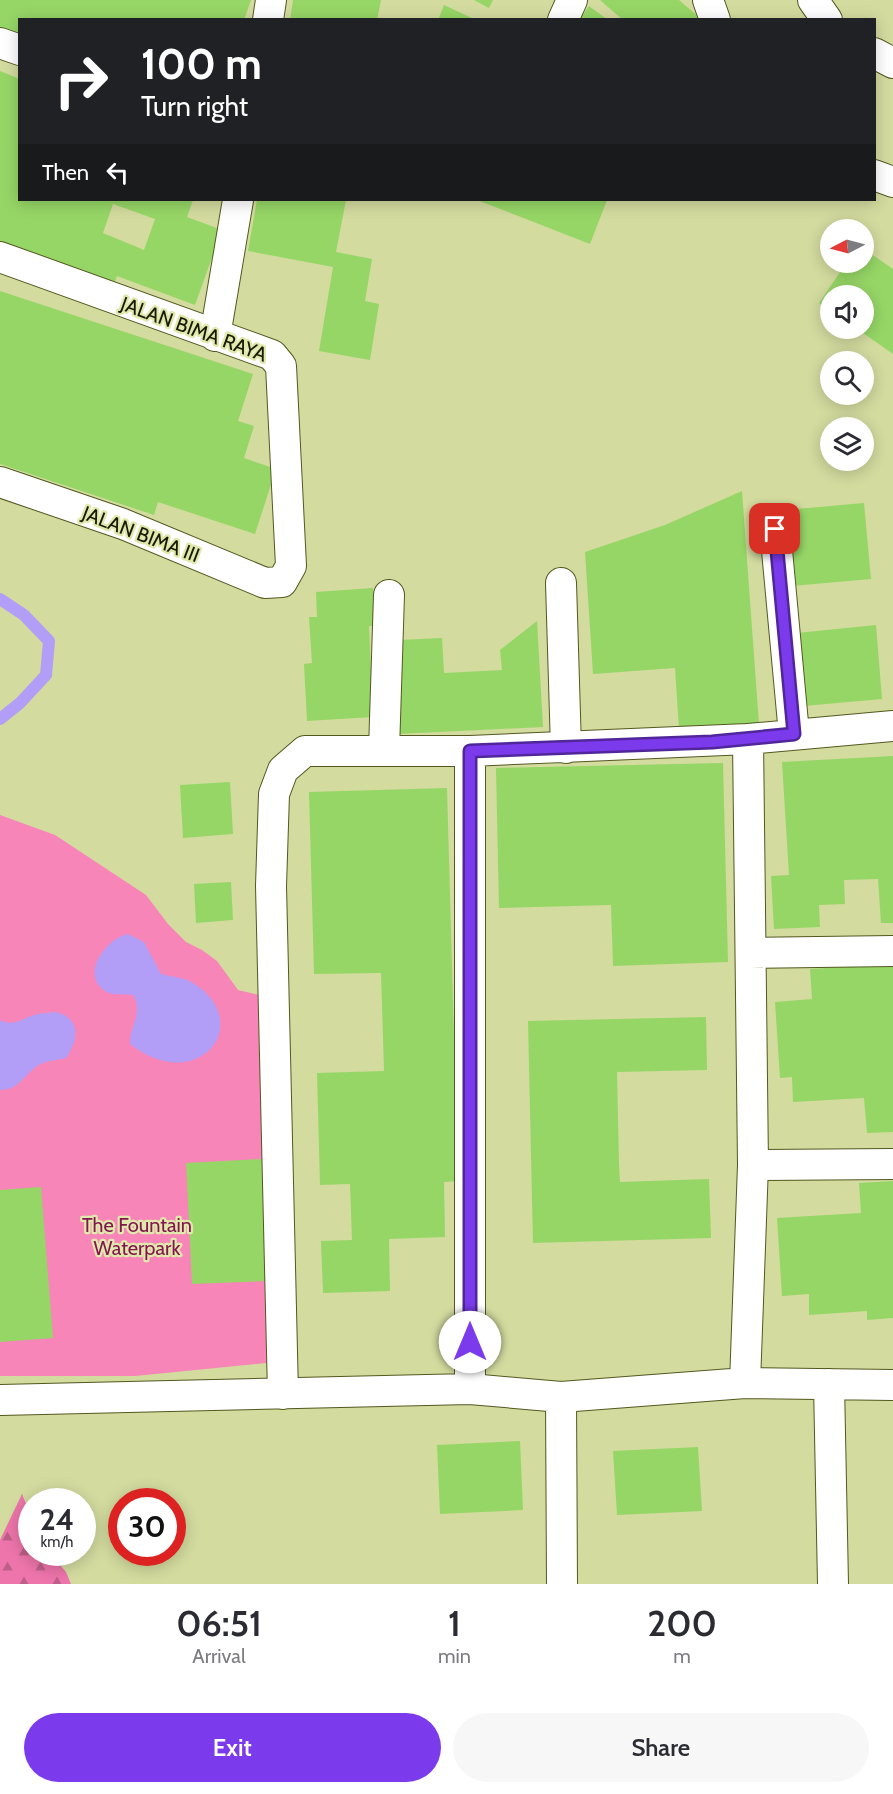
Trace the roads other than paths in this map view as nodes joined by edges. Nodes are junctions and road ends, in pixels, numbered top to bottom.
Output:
1 (271, 0) edge
2 (572, 0) edge
3 (708, 0) edge
4 (813, 0) edge
5 (268, 18) edge
6 (564, 18) edge
7 (714, 18) edge
8 (826, 18) edge
9 (0, 43) edge
10 (18, 49) edge
11 (876, 54) edge
12 (893, 63) edge
13 (876, 176) edge
14 (893, 182) edge
15 (238, 201) edge
16 (0, 257) edge
17 (215, 336) junction
18 (0, 482) edge
19 (775, 529) dead end
20 (282, 582) joint
21 (561, 583) dead end
22 (389, 595) dead end
23 (893, 726) edge
24 (794, 734) junction
25 (748, 739) junction
26 (566, 748) junction
27 (384, 750) junction
28 (470, 751) junction
29 (893, 951) edge
30 (751, 953) junction
31 (893, 1164) edge
32 (753, 1165) junction
33 (745, 1383) junction
34 (829, 1384) junction
35 (893, 1385) edge
36 (470, 1389) junction
37 (283, 1395) junction
38 (561, 1397) junction
39 (0, 1400) edge
40 (562, 1584) edge
41 (833, 1584) edge

1 - 5 street
2 - 6 street
3 - 7 street
4 - 8 street
9 - 10 street
11 - 12 street
13 - 14 street
15 - 17 street
16 - 17 street, JALAN BIMA RAYA
17 - 20 street, JALAN BIMA RAYA
18 - 20 street, JALAN BIMA III
19 - 24 street
21 - 26 street
22 - 27 street
23 - 24 street
24 - 25 street
25 - 26 street
25 - 30 street
26 - 28 street
27 - 28 street
27 - 37 street
28 - 36 street
29 - 30 street
30 - 32 street
31 - 32 street
32 - 33 street
33 - 34 street
33 - 38 street
34 - 35 street
34 - 41 street
36 - 37 street
36 - 38 street
37 - 39 street
38 - 40 street

